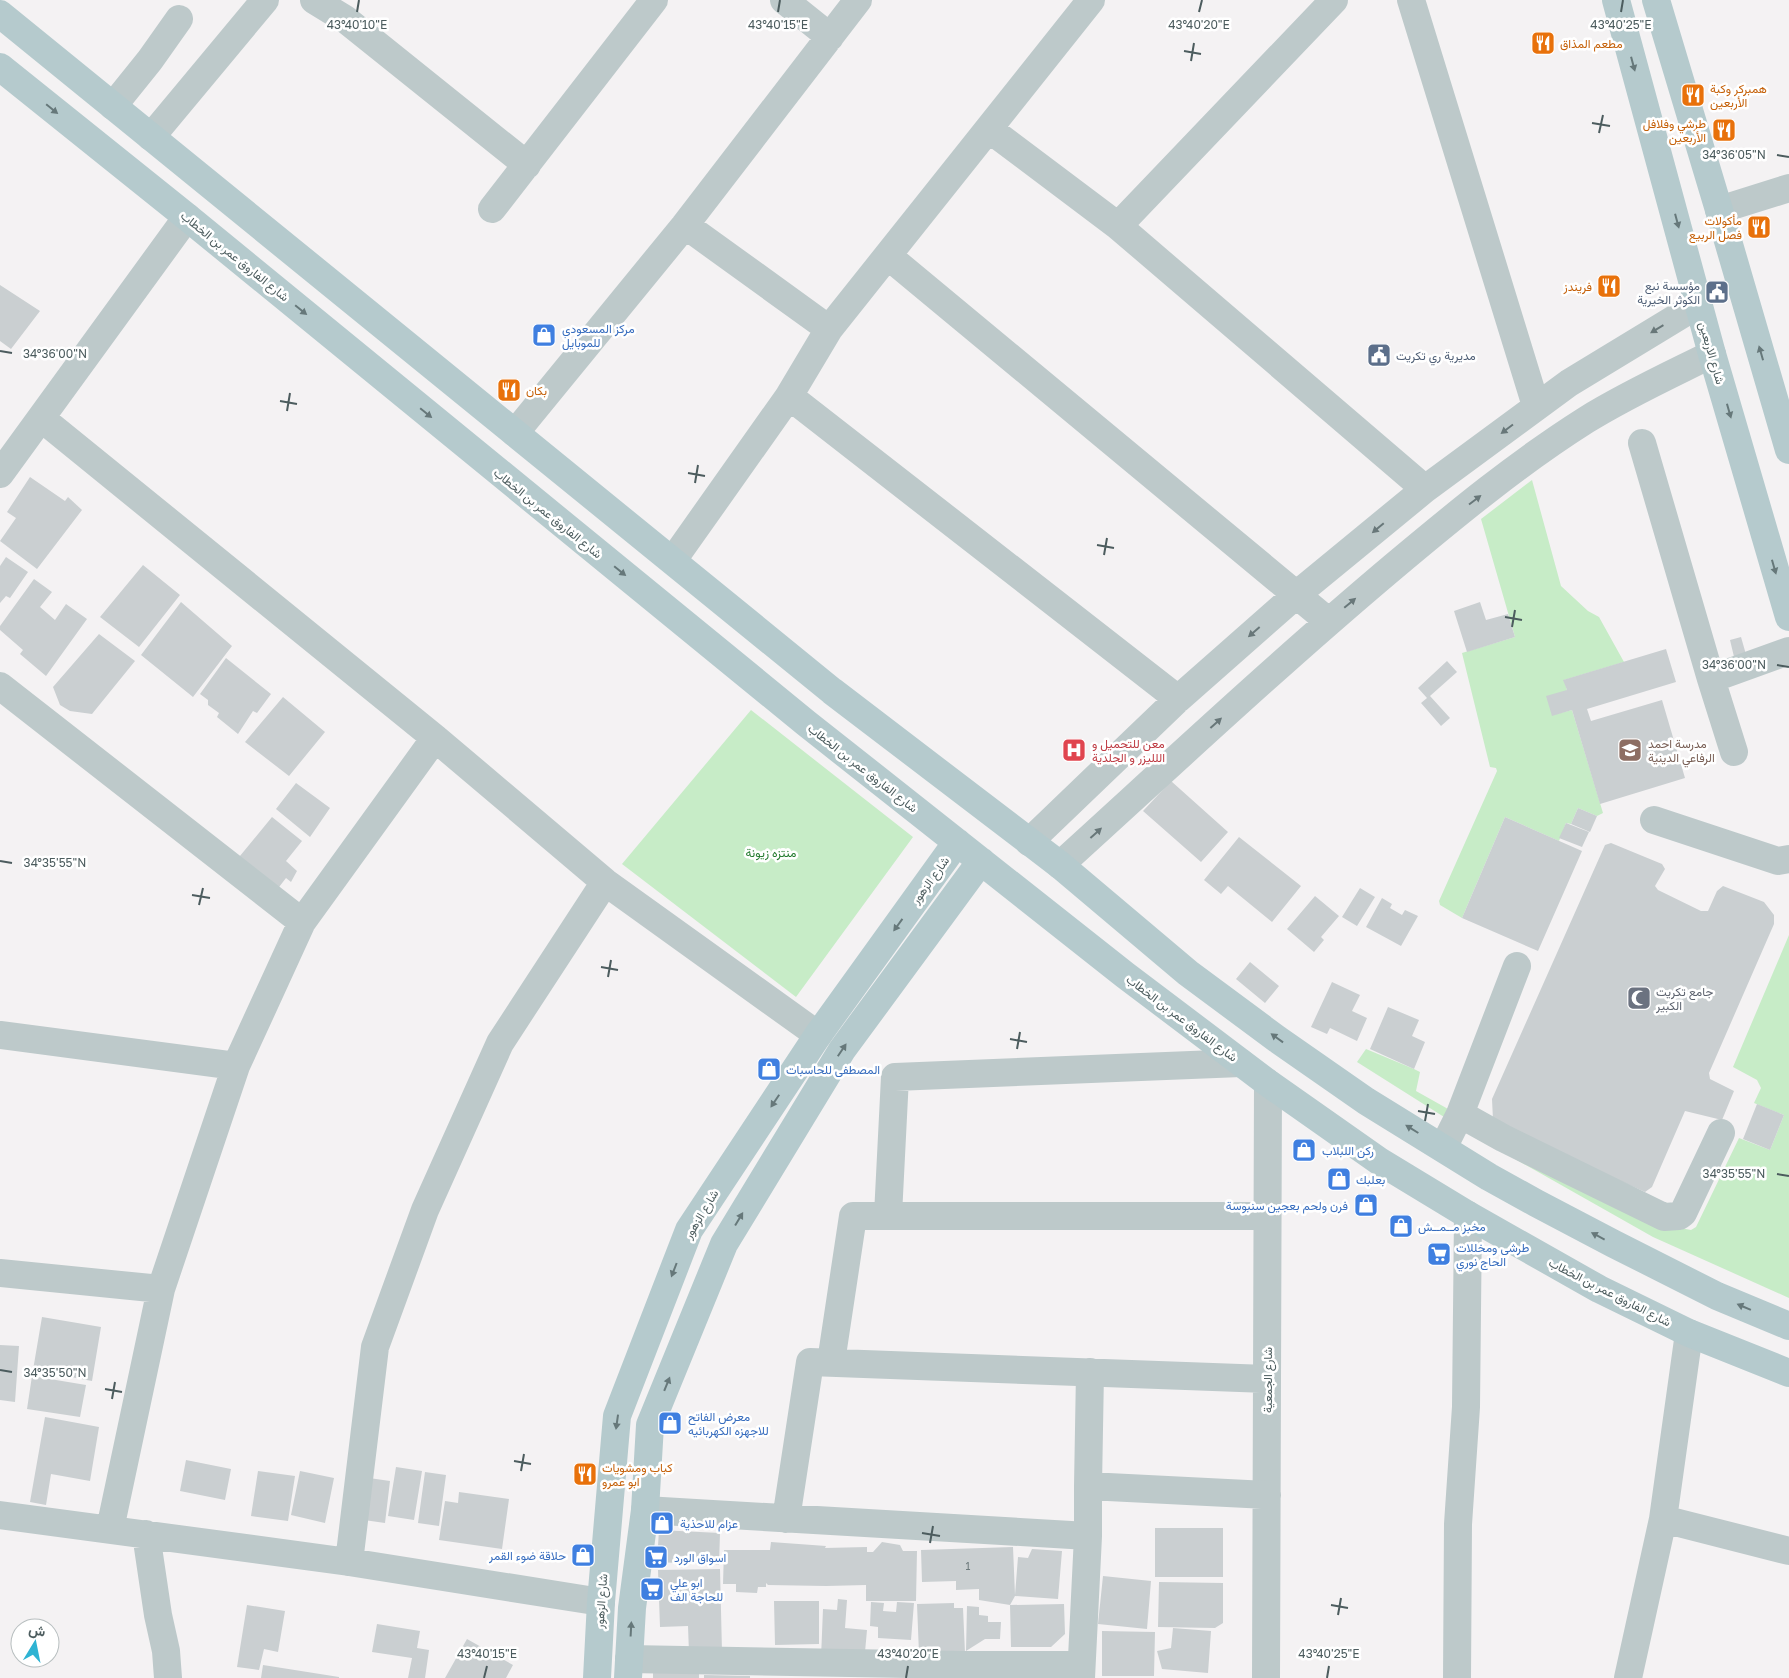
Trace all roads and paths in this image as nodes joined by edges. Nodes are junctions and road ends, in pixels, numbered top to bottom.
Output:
1 (265, 0) edge
2 (314, 0) edge
3 (784, 0) edge
4 (858, 0) edge
5 (1334, 0) edge
6 (1411, 0) edge
7 (1616, 0) edge
8 (1656, 0) edge
9 (1088, 1) edge
10 (645, 3) edge
11 (0, 14) edge
12 (179, 19) dead end
13 (830, 37) junction
14 (50, 55) junction
15 (0, 67) edge
16 (11, 83) edge
17 (113, 106) junction
18 (989, 129) junction
19 (151, 137) junction
20 (527, 165) junction
21 (1789, 188) edge
22 (492, 209) dead end
23 (1719, 210) junction
24 (187, 217) junction
25 (685, 225) junction
26 (1118, 226) junction
27 (888, 256) junction
28 (1698, 304) junction
29 (830, 330) junction
30 (1712, 354) junction
31 (789, 396) junction
32 (1536, 406) junction
33 (41, 418) junction
34 (515, 433) junction
35 (1642, 443) dead end
36 (1789, 450) edge
37 (0, 474) edge
38 (1425, 489) junction
39 (673, 560) junction
40 (1296, 595) junction
41 (1789, 617) edge
42 (1328, 621) junction
43 (1789, 651) edge
44 (1711, 679) junction
45 (0, 686) edge
46 (1178, 699) junction
47 (435, 738) junction
48 (1734, 752) dead end
49 (1654, 820) dead end
50 (957, 842) junction
51 (1029, 842) junction
52 (1789, 859) edge
53 (981, 861) junction
54 (1060, 865) junction
55 (605, 882) junction
56 (302, 922) junction
57 (1517, 966) dead end
58 (0, 1035) edge
59 (818, 1036) junction
60 (1241, 1063) junction
61 (236, 1066) junction
62 (1268, 1083) junction
63 (1460, 1114) junction
64 (1721, 1133) dead end
65 (1443, 1148) junction
66 (888, 1215) junction
67 (1468, 1215) junction
68 (1267, 1216) junction
69 (689, 1230) junction
70 (724, 1244) junction
71 (0, 1273) edge
72 (161, 1289) junction
73 (1789, 1326) edge
74 (1689, 1333) junction
75 (831, 1362) junction
76 (1090, 1372) junction
77 (1789, 1373) edge
78 (1267, 1380) junction
79 (1088, 1486) junction
80 (1267, 1495) junction
81 (645, 1510) junction
82 (0, 1515) edge
83 (786, 1519) junction
84 (1663, 1519) junction
85 (110, 1529) junction
86 (146, 1534) junction
87 (1088, 1536) junction
88 (1789, 1550) edge
89 (349, 1562) junction
90 (601, 1602) junction
91 (629, 1668) edge
92 (964, 1672) edge
93 (1081, 1672) edge
94 (168, 1678) edge
95 (597, 1678) edge
96 (1266, 1678) edge
97 (1457, 1678) edge
98 (1628, 1678) edge

1 - 19 street
2 - 20 street
3 - 13 street
4 - 13 street
5 - 26 street
6 - 32 street
7 -> 28 main road, شارع الاربعين
8 - 23 main road
9 - 18 street
10 - 20 street
11 - 14 main road
12 - 17 street
13 - 25 street
14 - 16 main road
14 - 17 main road
15 - 16 main road, شارع الفاروق عمر بن الخطاب
16 -> 24 main road, شارع الفاروق عمر بن الخطاب
17 - 19 main road
18 - 26 street
18 - 27 street
19 - 34 main road
20 - 22 street
21 - 23 street
36 -> 23 main road
24 - 33 street
24 -> 50 main road, شارع الفاروق عمر بن الخطاب
25 - 29 street
25 - 34 street
26 - 38 street
27 - 29 street
27 - 40 street
28 - 30 main road, شارع الاربعين
28 -> 32 street
29 - 31 street
30 -> 41 main road, شارع الاربعين
42 -> 30 street
31 - 39 street
31 - 46 street
32 -> 38 street
33 - 37 street
33 - 47 street
34 - 39 main road
35 - 44 street
38 -> 40 street
39 - 51 main road
40 - 42 street
40 -> 46 street
54 -> 42 street
43 - 44 street
44 - 48 street
45 - 56 street
46 - 51 street
47 - 55 street
47 - 56 street
49 - 52 street
50 - 53 main road, شارع الفاروق عمر بن الخطاب
50 -> 59 main road, شارع الزهور
51 - 54 main road
53 - 60 main road, شارع الفاروق عمر بن الخطاب
70 -> 53 main road
65 -> 54 main road
55 - 59 street
55 - 89 street
56 - 61 street
57 - 63 street
58 - 61 street
59 -> 69 main road, شارع الزهور
60 - 62 main road, شارع الفاروق عمر بن الخطاب
60 - 66 street
61 - 72 street
62 - 67 main road, شارع الفاروق عمر بن الخطاب
62 - 68 street, شارع الجمعية
63 - 64 street
63 - 65 street
73 -> 65 main road
66 - 68 street
66 - 75 street
67 - 74 main road, شارع الفاروق عمر بن الخطاب
67 - 97 street
68 - 78 street, شارع الجمعية
69 - 70 main road
69 -> 90 main road, شارع الزهور
81 -> 70 main road
71 - 72 street
72 - 85 street
74 - 77 main road, شارع الفاروق عمر بن الخطاب
74 - 84 street
75 - 76 street
75 - 83 street
76 - 78 street
76 - 79 street
78 - 80 street, شارع الجمعية
79 - 80 street
79 - 87 street
80 - 96 street, شارع الجمعية
81 - 83 street
91 -> 81 main road
82 - 85 street
83 - 87 street
84 - 88 street
84 - 98 street
85 - 86 street
86 - 89 street
86 - 94 street
87 - 93 street
89 - 90 street
90 - 95 main road, شارع الزهور
91 - 92 street
92 - 93 street

